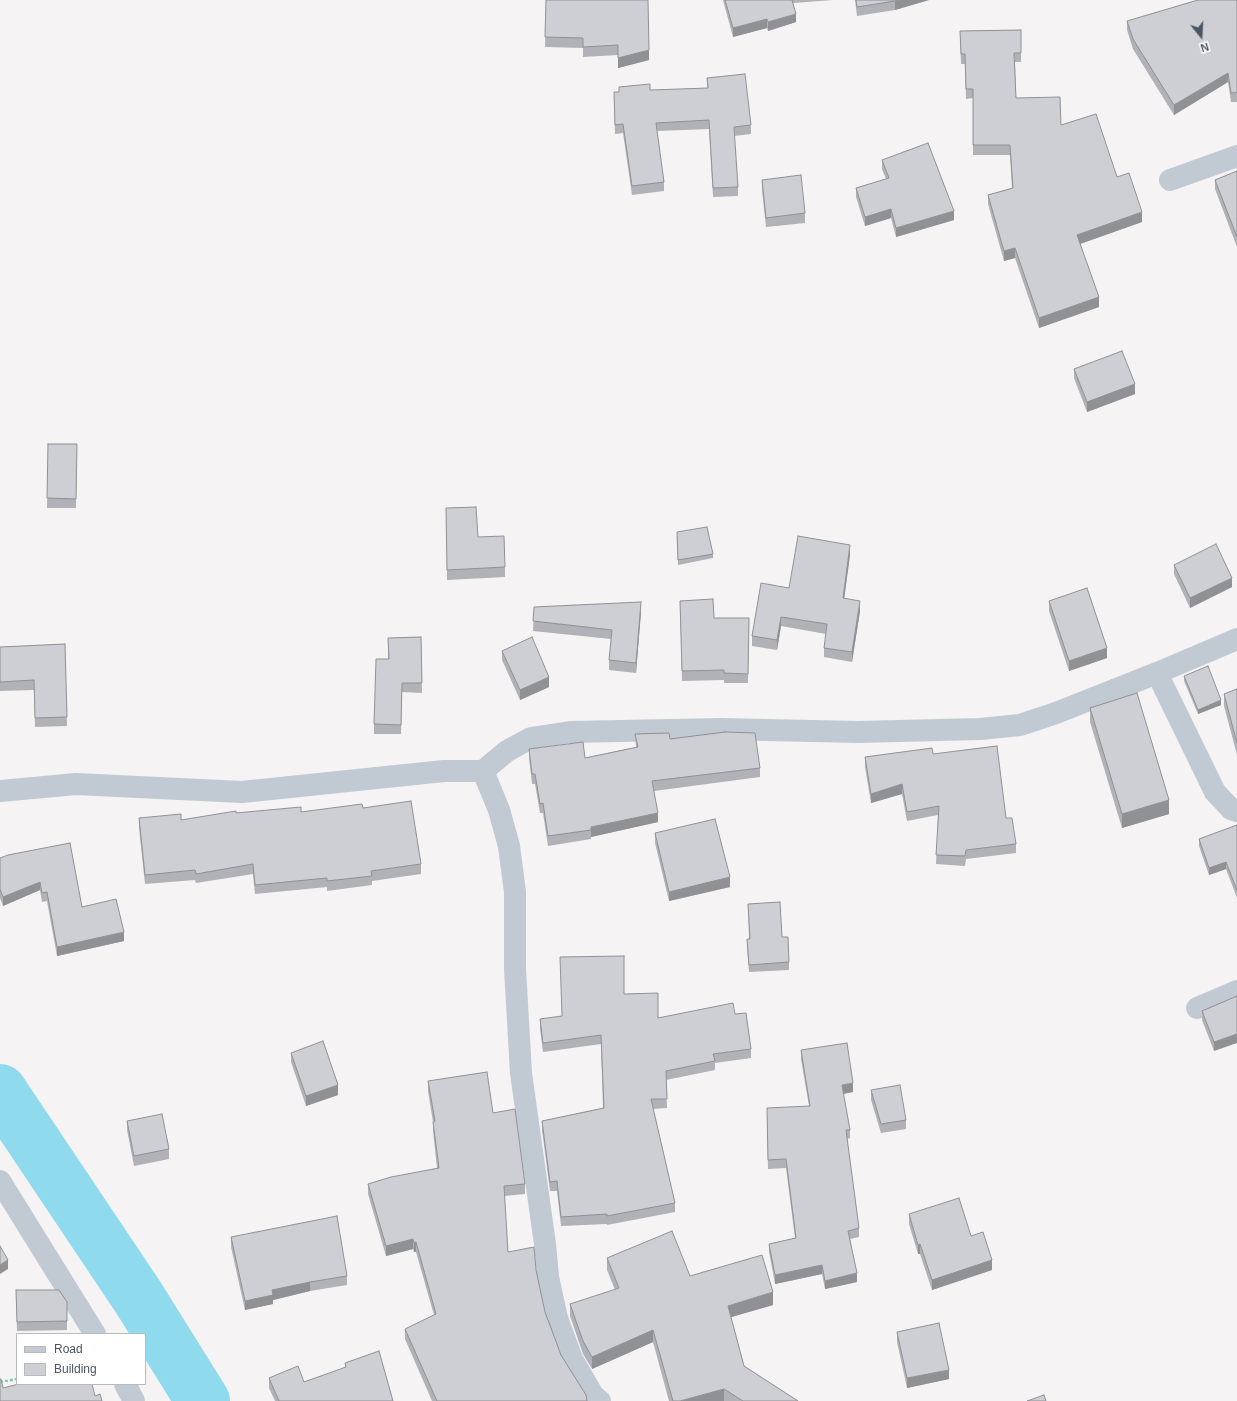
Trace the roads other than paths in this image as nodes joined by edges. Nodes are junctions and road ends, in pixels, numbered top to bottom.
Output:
1 (1237, 156) edge
2 (1170, 180) dead end
3 (1237, 639) edge
4 (1157, 673) junction
5 (483, 771) junction
6 (0, 791) edge
7 (1237, 811) edge
8 (1237, 991) edge
9 (1196, 1008) dead end
10 (0, 1181) edge
11 (94, 1333) edge
12 (125, 1385) edge
13 (591, 1399) edge
14 (134, 1401) edge

1 - 2 street
3 - 4 street
4 - 5 street
4 - 7 street
5 - 6 street
5 - 13 street
8 - 9 street
10 - 11 street
12 - 14 street

